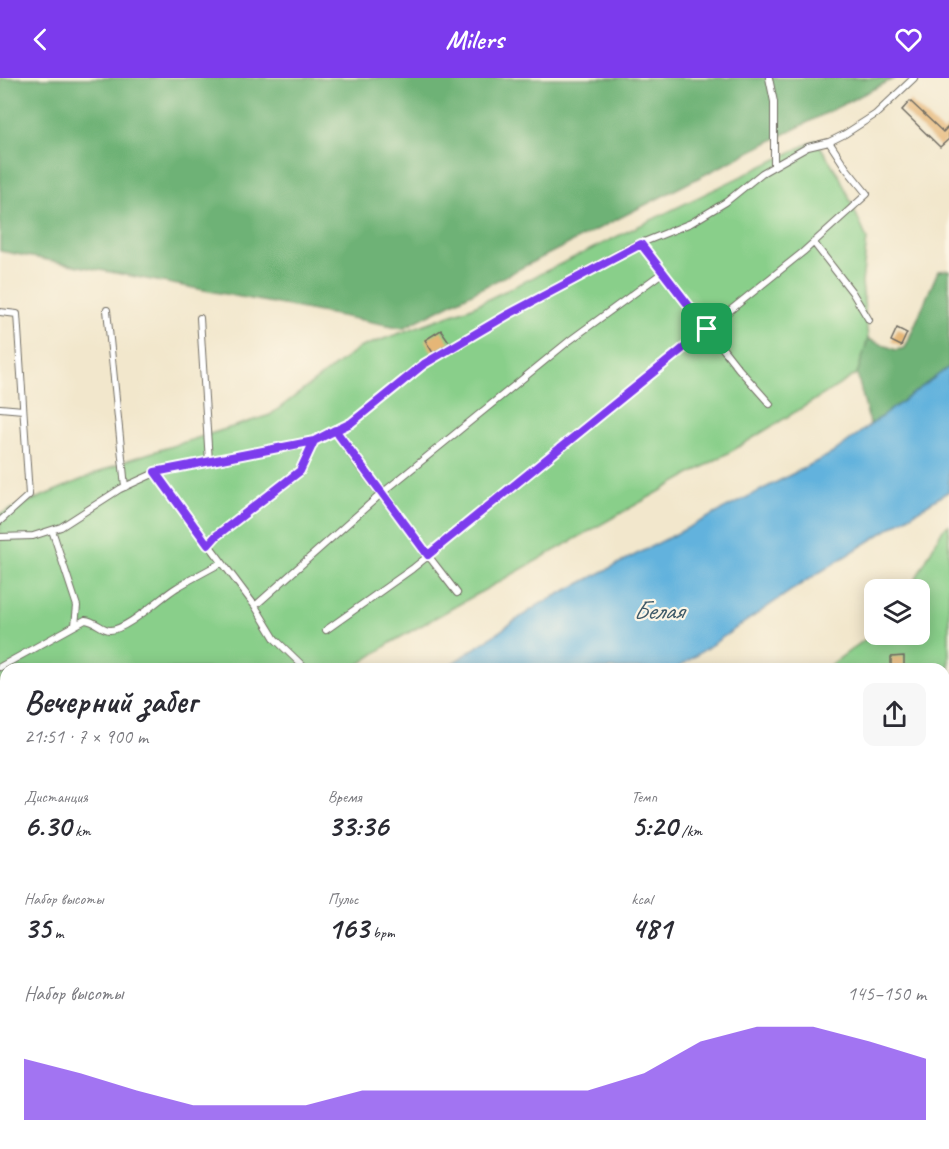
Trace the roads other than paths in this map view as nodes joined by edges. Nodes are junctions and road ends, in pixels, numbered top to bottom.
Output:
1 (769, 78) edge
2 (914, 78) edge
3 (829, 142) junction
4 (774, 166) junction
5 (814, 243) junction
6 (641, 244) junction
7 (663, 273) junction
8 (107, 310) dead end
9 (0, 312) edge
10 (200, 318) dead end
11 (869, 320) dead end
12 (707, 329) junction
13 (770, 404) dead end
14 (0, 408) edge
15 (23, 410) junction
16 (335, 430) junction
17 (314, 441) junction
18 (209, 462) junction
19 (155, 472) junction
20 (125, 487) junction
21 (381, 494) junction
22 (0, 521) edge
23 (52, 530) junction
24 (0, 537) edge
25 (208, 545) junction
26 (428, 555) junction
27 (221, 563) junction
28 (457, 593) dead end
29 (255, 606) junction
30 (75, 625) junction
31 (326, 630) dead end
32 (7, 663) edge
33 (300, 663) edge

1 - 4 lane
2 - 3 lane
3 - 4 lane
3 - 5 lane
4 - 6 lane
5 - 11 lane
5 - 12 lane
6 - 7 lane
6 - 16 lane
7 - 12 lane
7 - 21 lane
8 - 20 lane
9 - 15 lane
10 - 18 lane
12 - 13 lane
12 - 26 lane
14 - 15 lane
15 - 22 lane
16 - 17 lane
16 - 21 lane
17 - 18 lane
17 - 25 lane
18 - 19 lane
19 - 20 lane
19 - 25 lane
20 - 23 lane
21 - 26 lane
21 - 29 lane
23 - 24 lane
23 - 30 lane
25 - 27 lane
26 - 28 lane
26 - 31 lane
27 - 29 lane
27 - 30 lane
29 - 33 lane
30 - 32 lane

